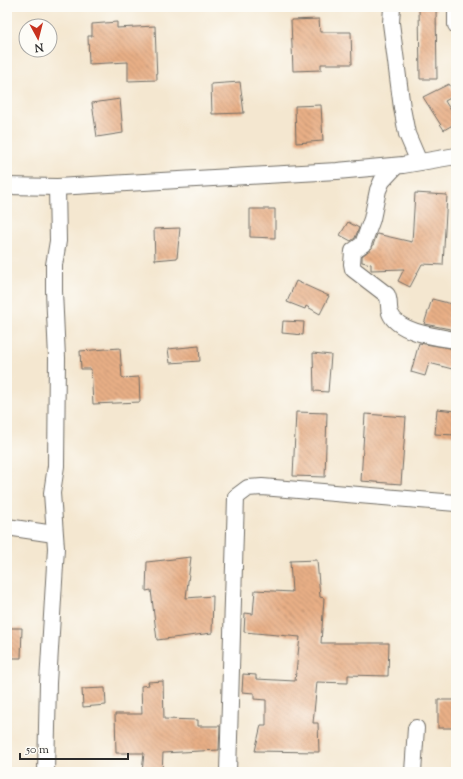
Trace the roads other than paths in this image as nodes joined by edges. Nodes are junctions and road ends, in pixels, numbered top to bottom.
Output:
1 (392, 7) edge
2 (456, 7) edge
3 (456, 25) edge
4 (456, 156) edge
5 (419, 162) junction
6 (396, 166) junction
7 (7, 186) edge
8 (57, 187) junction
9 (456, 340) edge
10 (456, 503) edge
11 (7, 527) edge
12 (54, 534) junction
13 (416, 728) dead end
14 (46, 772) edge
15 (228, 772) edge
16 (413, 772) edge

1 - 5 street
2 - 3 street
4 - 5 street
5 - 6 street
6 - 8 street
6 - 9 street
7 - 8 street
8 - 12 street
10 - 15 street
11 - 12 street
12 - 14 street
13 - 16 street

